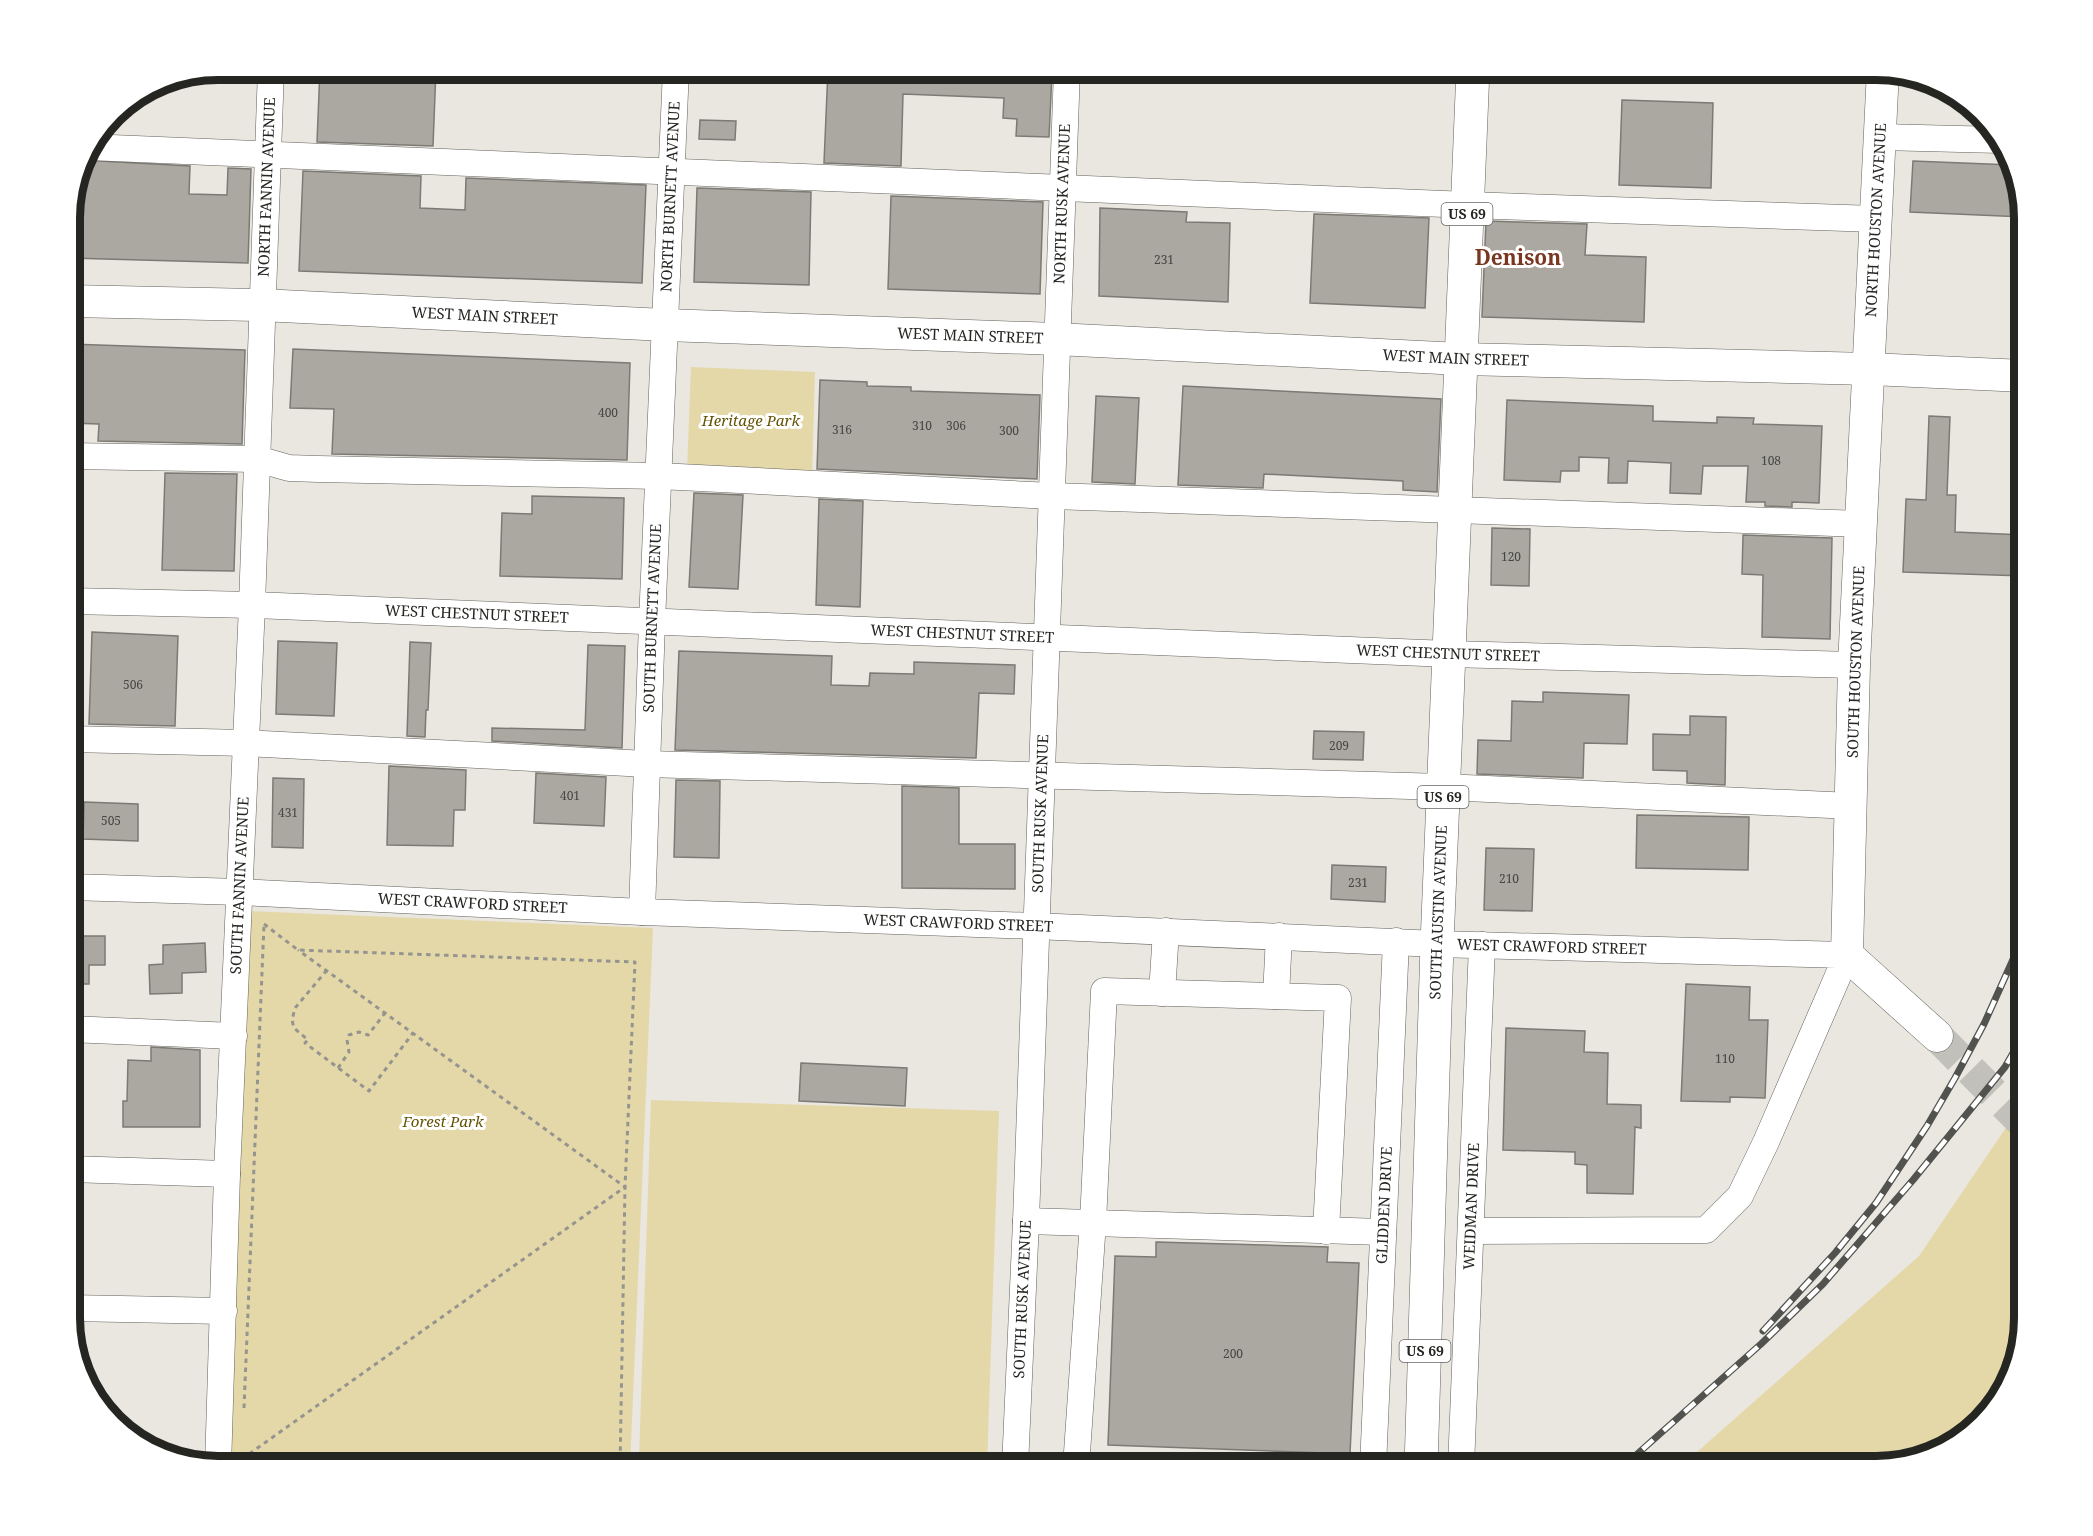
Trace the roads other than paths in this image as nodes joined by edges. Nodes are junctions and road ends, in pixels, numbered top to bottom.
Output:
1 (270, 80) edge
2 (676, 80) edge
3 (1067, 80) edge
4 (1473, 80) edge
5 (1883, 80) edge
6 (1880, 137) junction
7 (1989, 140) edge
8 (98, 147) edge
9 (267, 154) junction
10 (672, 171) junction
11 (1062, 188) junction
12 (1468, 205) junction
13 (1876, 219) junction
14 (80, 301) edge
15 (261, 305) junction
16 (666, 325) junction
17 (1056, 339) junction
18 (1461, 358) junction
19 (1869, 369) junction
20 (2014, 376) edge
21 (80, 456) edge
22 (257, 459) junction
23 (658, 476) junction
24 (1052, 496) junction
25 (1455, 511) junction
26 (1862, 524) junction
27 (80, 601) edge
28 (252, 605) junction
29 (652, 622) junction
30 (1047, 636) junction
31 (1449, 654) junction
32 (1854, 665) junction
33 (80, 739) edge
34 (246, 743) junction
35 (647, 764) junction
36 (1041, 775) junction
37 (1444, 787) junction
38 (1851, 806) junction
39 (80, 887) edge
40 (240, 892) junction
41 (642, 912) junction
42 (1035, 926) junction
43 (1166, 932) junction
44 (1279, 936) junction
45 (1396, 941) junction
46 (1437, 944) junction
47 (1482, 945) junction
48 (1847, 956) junction
49 (1162, 993) junction
50 (1276, 996) junction
51 (80, 1029) edge
52 (234, 1036) junction
53 (1937, 1036) tunnel mouth
54 (80, 1169) edge
55 (227, 1174) junction
56 (1026, 1221) junction
57 (1093, 1222) junction
58 (1326, 1230) junction
59 (1383, 1232) junction
60 (1471, 1232) junction
61 (80, 1308) edge
62 (224, 1311) junction
63 (230, 1456) edge
64 (1015, 1456) edge
65 (1077, 1456) edge
66 (1373, 1456) edge
67 (1421, 1456) edge
68 (1461, 1456) edge

1 - 9 street, NORTH FANNIN AVENUE
2 - 10 street, NORTH BURNETT AVENUE
3 - 11 street, NORTH RUSK AVENUE
4 - 12 highway, US 69
5 - 6 main road, NORTH HOUSTON AVENUE
6 - 7 street
6 - 13 main road, NORTH HOUSTON AVENUE
8 - 9 street
9 - 10 street
9 - 15 street, NORTH FANNIN AVENUE
10 - 11 street
10 - 16 street, NORTH BURNETT AVENUE
11 - 12 street
11 - 17 street, NORTH RUSK AVENUE
12 - 13 street
12 - 18 highway, US 69
13 - 19 main road, NORTH HOUSTON AVENUE
14 - 15 main road, WEST MAIN STREET
15 - 16 main road, WEST MAIN STREET
15 - 22 street, SOUTH FANNIN AVENUE
16 - 17 main road, WEST MAIN STREET
16 - 23 street, SOUTH BURNETT AVENUE
17 - 18 main road, WEST MAIN STREET
17 - 24 street, SOUTH RUSK AVENUE
18 - 19 main road, WEST MAIN STREET
18 - 25 highway, SOUTH AUSTIN AVENUE / US 69
19 - 20 main road, WEST MAIN STREET
19 - 26 main road, SOUTH HOUSTON AVENUE
21 - 22 street
22 - 23 street
22 - 28 street, SOUTH FANNIN AVENUE
23 - 24 street
23 - 29 street, SOUTH BURNETT AVENUE
24 - 25 street
24 - 30 street, SOUTH RUSK AVENUE
25 - 26 street
25 - 31 highway, SOUTH AUSTIN AVENUE / US 69
26 - 32 main road, SOUTH HOUSTON AVENUE
27 - 28 street, WEST CHESTNUT STREET
28 - 29 street, WEST CHESTNUT STREET
28 - 34 street, SOUTH FANNIN AVENUE
29 - 30 street, WEST CHESTNUT STREET
29 - 35 street, SOUTH BURNETT AVENUE
30 - 31 street, WEST CHESTNUT STREET
30 - 36 street, SOUTH RUSK AVENUE
31 - 32 street, WEST CHESTNUT STREET
31 - 37 highway, SOUTH AUSTIN AVENUE / US 69
32 - 38 main road, SOUTH HOUSTON AVENUE
33 - 34 street
34 - 35 street
34 - 40 street, SOUTH FANNIN AVENUE
35 - 36 street
35 - 41 street, SOUTH BURNETT AVENUE
36 - 37 street
36 - 42 street, SOUTH RUSK AVENUE
37 - 38 street
37 - 46 highway, SOUTH AUSTIN AVENUE / US 69
38 - 48 main road, SOUTH HOUSTON AVENUE
39 - 40 street, WEST CRAWFORD STREET
40 - 41 street, WEST CRAWFORD STREET
40 - 52 street, SOUTH FANNIN AVENUE
41 - 42 street, WEST CRAWFORD STREET
42 - 43 street, WEST CRAWFORD STREET
42 - 56 street, SOUTH RUSK AVENUE
43 - 44 street, WEST CRAWFORD STREET
43 - 49 street
44 - 45 street, WEST CRAWFORD STREET
44 - 50 street
45 - 46 street, WEST CRAWFORD STREET
45 - 59 street, GLIDDEN DRIVE
46 - 47 street, WEST CRAWFORD STREET
46 - 67 highway, SOUTH AUSTIN AVENUE / US 69
47 - 48 street, WEST CRAWFORD STREET
47 - 60 street, WEIDMAN DRIVE
48 - 53 main road
48 - 60 street
49 - 50 street
49 - 57 street
50 - 58 street
51 - 52 street
52 - 55 street, SOUTH FANNIN AVENUE
54 - 55 street
55 - 62 street, SOUTH FANNIN AVENUE
56 - 57 street
56 - 64 street, SOUTH RUSK AVENUE
57 - 58 street
57 - 65 street
58 - 59 street
59 - 66 street, GLIDDEN DRIVE
60 - 68 street, WEIDMAN DRIVE
61 - 62 street
62 - 63 street, SOUTH FANNIN AVENUE

